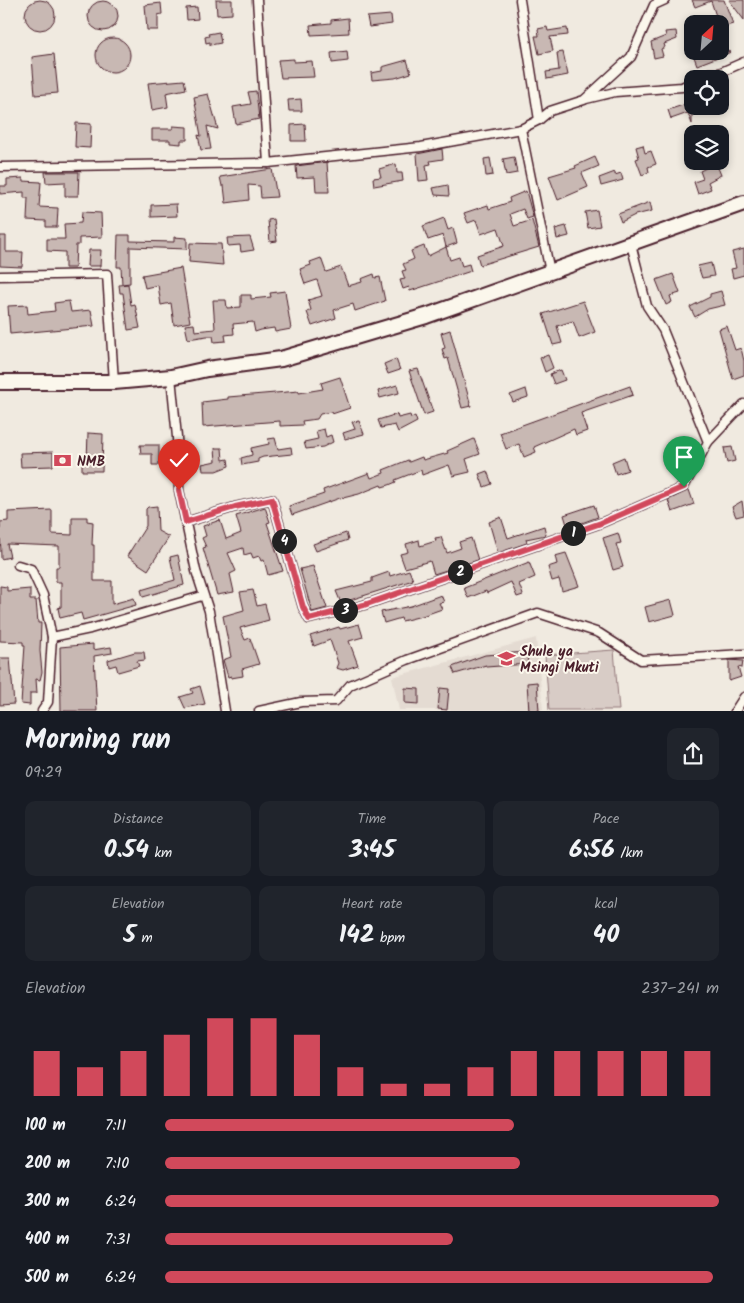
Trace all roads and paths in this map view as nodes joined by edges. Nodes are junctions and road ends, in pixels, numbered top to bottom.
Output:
1 (257, 0) edge
2 (520, 0) edge
3 (666, 0) edge
4 (744, 62) edge
5 (726, 70) edge
6 (684, 86) edge
7 (584, 100) junction
8 (539, 120) junction
9 (521, 129) junction
10 (268, 163) junction
11 (0, 167) edge
12 (744, 203) edge
13 (631, 244) junction
14 (550, 272) junction
15 (0, 276) edge
16 (171, 378) junction
17 (0, 382) edge
18 (114, 382) junction
19 (744, 404) edge
20 (708, 442) junction
21 (186, 522) junction
22 (18, 565) dead end
23 (202, 596) junction
24 (52, 637) junction
25 (744, 654) edge
26 (744, 697) edge
27 (42, 710) edge
28 (225, 710) edge
29 (259, 710) edge
30 (735, 710) edge

1 - 10 street
2 - 8 street
3 - 7 street
4 - 5 street
6 - 7 street
7 - 8 street
8 - 9 street
9 - 10 street
9 - 14 street
10 - 11 street
12 - 13 highway
13 - 14 highway
13 - 20 street
14 - 16 highway
15 - 18 street
16 - 18 highway
16 - 21 street
17 - 18 highway
19 - 20 street
20 - 21 street
21 - 23 street
22 - 24 street
23 - 24 street
23 - 28 street
24 - 27 street
25 - 29 street
26 - 30 street

